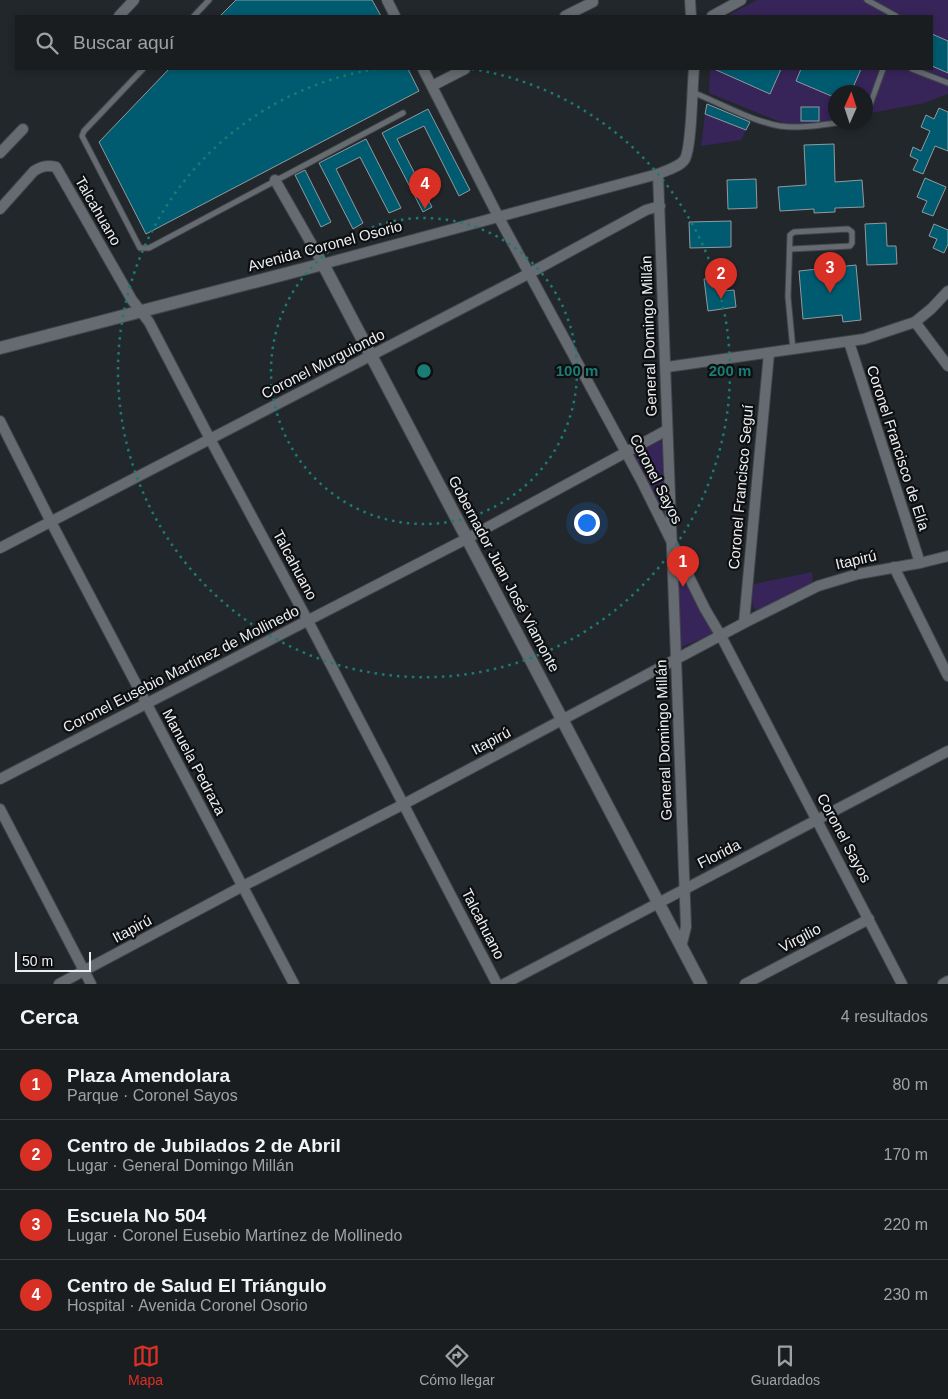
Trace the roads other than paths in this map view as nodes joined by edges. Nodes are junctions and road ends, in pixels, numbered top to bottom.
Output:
1 (134, 0) edge
2 (209, 0) edge
3 (387, 0) edge
4 (690, 0) edge
5 (741, 0) edge
6 (867, 0) edge
7 (592, 1) edge
8 (119, 15) edge
9 (195, 15) edge
10 (394, 15) edge
11 (567, 15) edge
12 (691, 15) edge
13 (714, 15) edge
14 (894, 15) edge
15 (142, 70) edge
16 (424, 70) edge
17 (463, 70) edge
18 (694, 70) edge
19 (884, 70) edge
20 (915, 70) edge
21 (948, 83) edge
22 (432, 86) junction
23 (692, 92) junction
24 (873, 97) edge
25 (403, 113) dead end
26 (828, 123) edge
27 (23, 128) dead end
28 (0, 153) edge
29 (658, 174) junction
30 (275, 180) junction
31 (660, 206) junction
32 (0, 209) edge
33 (498, 216) junction
34 (791, 250) junction
35 (323, 264) junction
36 (530, 273) junction
37 (948, 291) edge
38 (140, 311) junction
39 (915, 322) junction
40 (849, 342) junction
41 (0, 348) edge
42 (793, 350) junction
43 (769, 353) junction
44 (371, 356) junction
45 (948, 366) edge
46 (666, 367) junction
47 (0, 421) edge
48 (667, 430) junction
49 (210, 439) junction
50 (626, 453) junction
51 (51, 522) junction
52 (466, 539) junction
53 (671, 540) junction
54 (0, 548) edge
55 (948, 556) edge
56 (920, 563) junction
57 (894, 567) junction
58 (308, 621) junction
59 (744, 623) junction
60 (721, 636) junction
61 (676, 660) junction
62 (948, 676) edge
63 (147, 705) junction
64 (563, 719) junction
65 (948, 751) edge
66 (0, 779) edge
67 (404, 804) junction
68 (0, 810) edge
69 (818, 820) junction
70 (243, 886) junction
71 (684, 888) junction
72 (658, 903) junction
73 (869, 919) junction
74 (681, 947) junction
75 (84, 971) junction
76 (948, 981) edge
77 (59, 984) edge
78 (91, 984) edge
79 (294, 984) edge
80 (497, 984) edge
81 (504, 984) edge
82 (701, 984) edge
83 (746, 984) edge
84 (902, 984) edge
85 (943, 984) edge

1 - 8 street
2 - 9 lane
3 - 10 street
4 - 12 street
5 - 13 street
6 - 14 lane
7 - 11 street
15 - 30 lane
16 - 22 street, Coronel Sayos
17 - 22 street
18 - 23 street
19 - 24 lane
20 - 21 lane
22 - 33 street, Coronel Sayos
23 - 26 lane
23 - 29 street
25 - 30 lane
27 - 28 street
29 - 31 street, General Domingo Millán
29 - 33 street, Avenida Coronel Osorio
30 - 35 street, Gobernador Juan José Viamonte
31 - 36 street, Coronel Murguiondo
31 - 46 street, General Domingo Millán
32 - 38 street, Talcahuano
33 - 35 street, Avenida Coronel Osorio
33 - 36 street, Coronel Sayos
34 - 34 lane
34 - 42 lane
35 - 38 street, Avenida Coronel Osorio
35 - 44 street, Gobernador Juan José Viamonte
36 - 44 street, Coronel Murguiondo
36 - 50 street, Coronel Sayos
37 - 39 street
38 - 41 street, Avenida Coronel Osorio
38 - 49 street, Talcahuano
39 - 40 street
39 - 45 street
40 - 42 street
40 - 56 street, Coronel Francisco de Elía
42 - 43 street
43 - 46 street
43 - 59 street, Coronel Francisco Seguí
44 - 49 street, Coronel Murguiondo
44 - 52 street, Gobernador Juan José Viamonte
46 - 48 street, General Domingo Millán
47 - 51 street, Manuela Pedraza
48 - 50 street, Coronel Eusebio Martínez de Mollinedo
48 - 53 street, General Domingo Millán
49 - 51 street, Coronel Murguiondo
49 - 58 street, Talcahuano
50 - 52 street, Coronel Eusebio Martínez de Mollinedo
50 - 53 street, Coronel Sayos
51 - 54 street, Coronel Murguiondo
51 - 63 street, Manuela Pedraza
52 - 58 street, Coronel Eusebio Martínez de Mollinedo
52 - 64 street, Gobernador Juan José Viamonte
53 - 60 street, Coronel Sayos
53 - 61 street, General Domingo Millán
55 - 56 street, Itapirú
56 - 57 street, Itapirú
57 - 59 street, Itapirú
57 - 62 street
58 - 63 street, Coronel Eusebio Martínez de Mollinedo
58 - 67 street, Talcahuano
59 - 60 street, Itapirú
60 - 61 street, Itapirú
60 - 69 street, Coronel Sayos
61 - 64 street, Itapirú
61 - 71 street, General Domingo Millán
63 - 66 street, Coronel Eusebio Martínez de Mollinedo
63 - 70 street, Manuela Pedraza
64 - 67 street, Itapirú
64 - 72 street, Gobernador Juan José Viamonte
65 - 69 street, Florida
67 - 70 street, Itapirú
67 - 80 street, Talcahuano
68 - 75 street
69 - 71 street, Florida
69 - 73 street, Coronel Sayos
70 - 75 street, Itapirú
70 - 79 street, Manuela Pedraza
71 - 72 street, Florida
71 - 74 street, General Domingo Millán
72 - 74 street, Gobernador Juan José Viamonte
72 - 81 street, Florida
73 - 83 street, Virgilio
73 - 84 street, Coronel Sayos
74 - 82 street, Gobernador Juan José Viamonte
75 - 77 street, Itapirú
75 - 78 street
76 - 85 street

